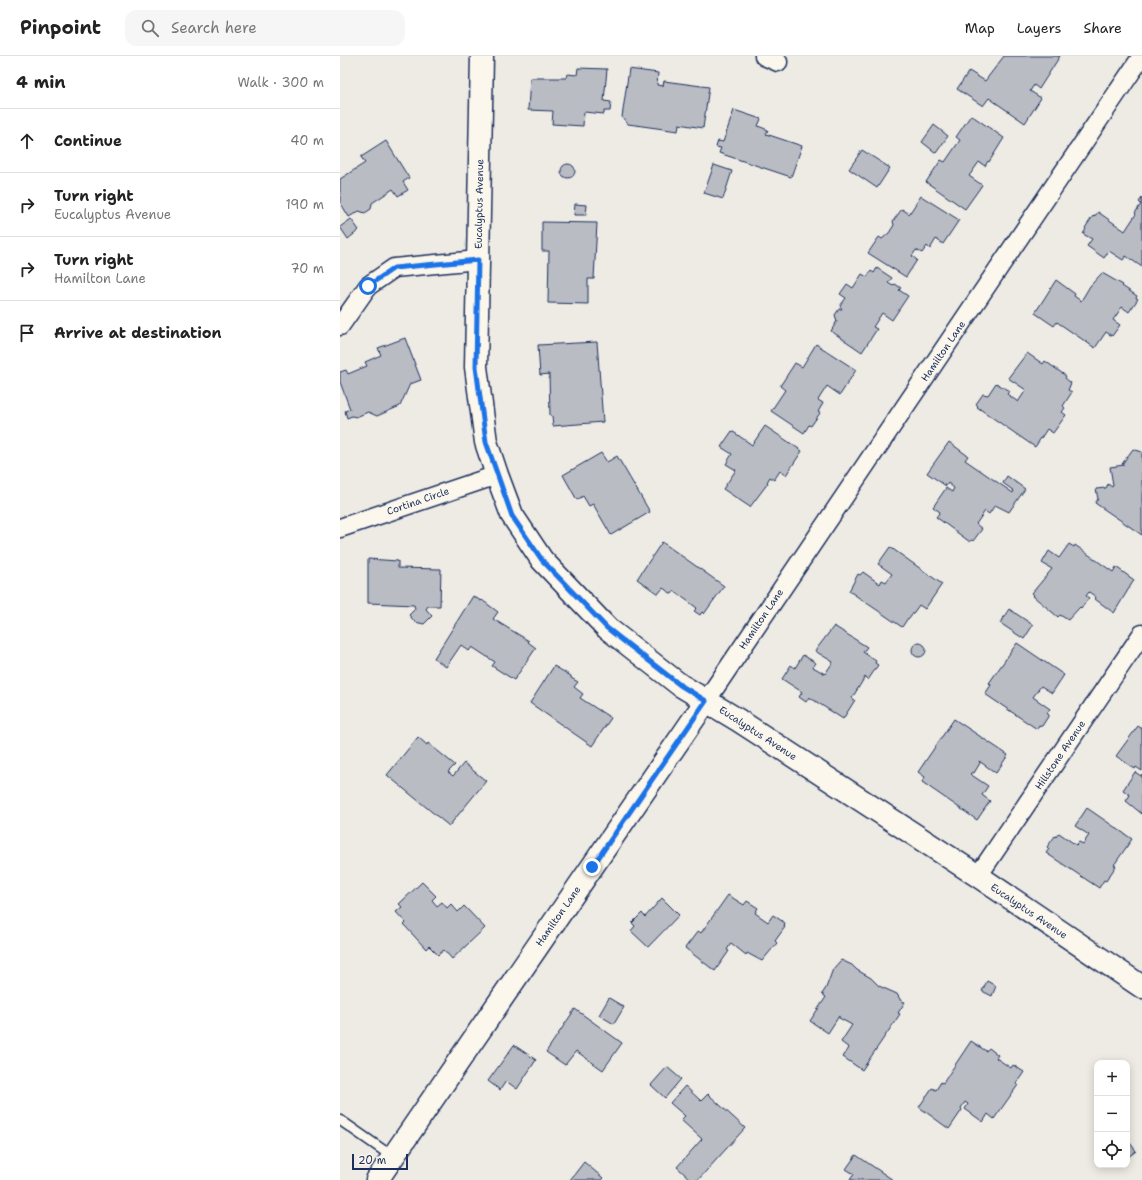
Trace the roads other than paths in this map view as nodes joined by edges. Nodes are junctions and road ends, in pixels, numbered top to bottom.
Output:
1 (482, 56) edge
2 (1142, 56) edge
3 (478, 260) junction
4 (340, 326) edge
5 (497, 475) junction
6 (340, 528) edge
7 (1142, 634) edge
8 (706, 701) junction
9 (978, 876) junction
10 (1142, 987) edge
11 (340, 1120) edge
12 (385, 1173) edge

1 - 3 street, Eucalyptus Avenue
2 - 8 street, Hamilton Lane
3 - 4 street
3 - 5 street, Eucalyptus Avenue
5 - 6 street, Cortina Circle
5 - 8 street, Eucalyptus Avenue
7 - 9 street, Hillstone Avenue
8 - 9 street, Eucalyptus Avenue
8 - 12 street, Hamilton Lane
9 - 10 street, Eucalyptus Avenue
11 - 12 lane

